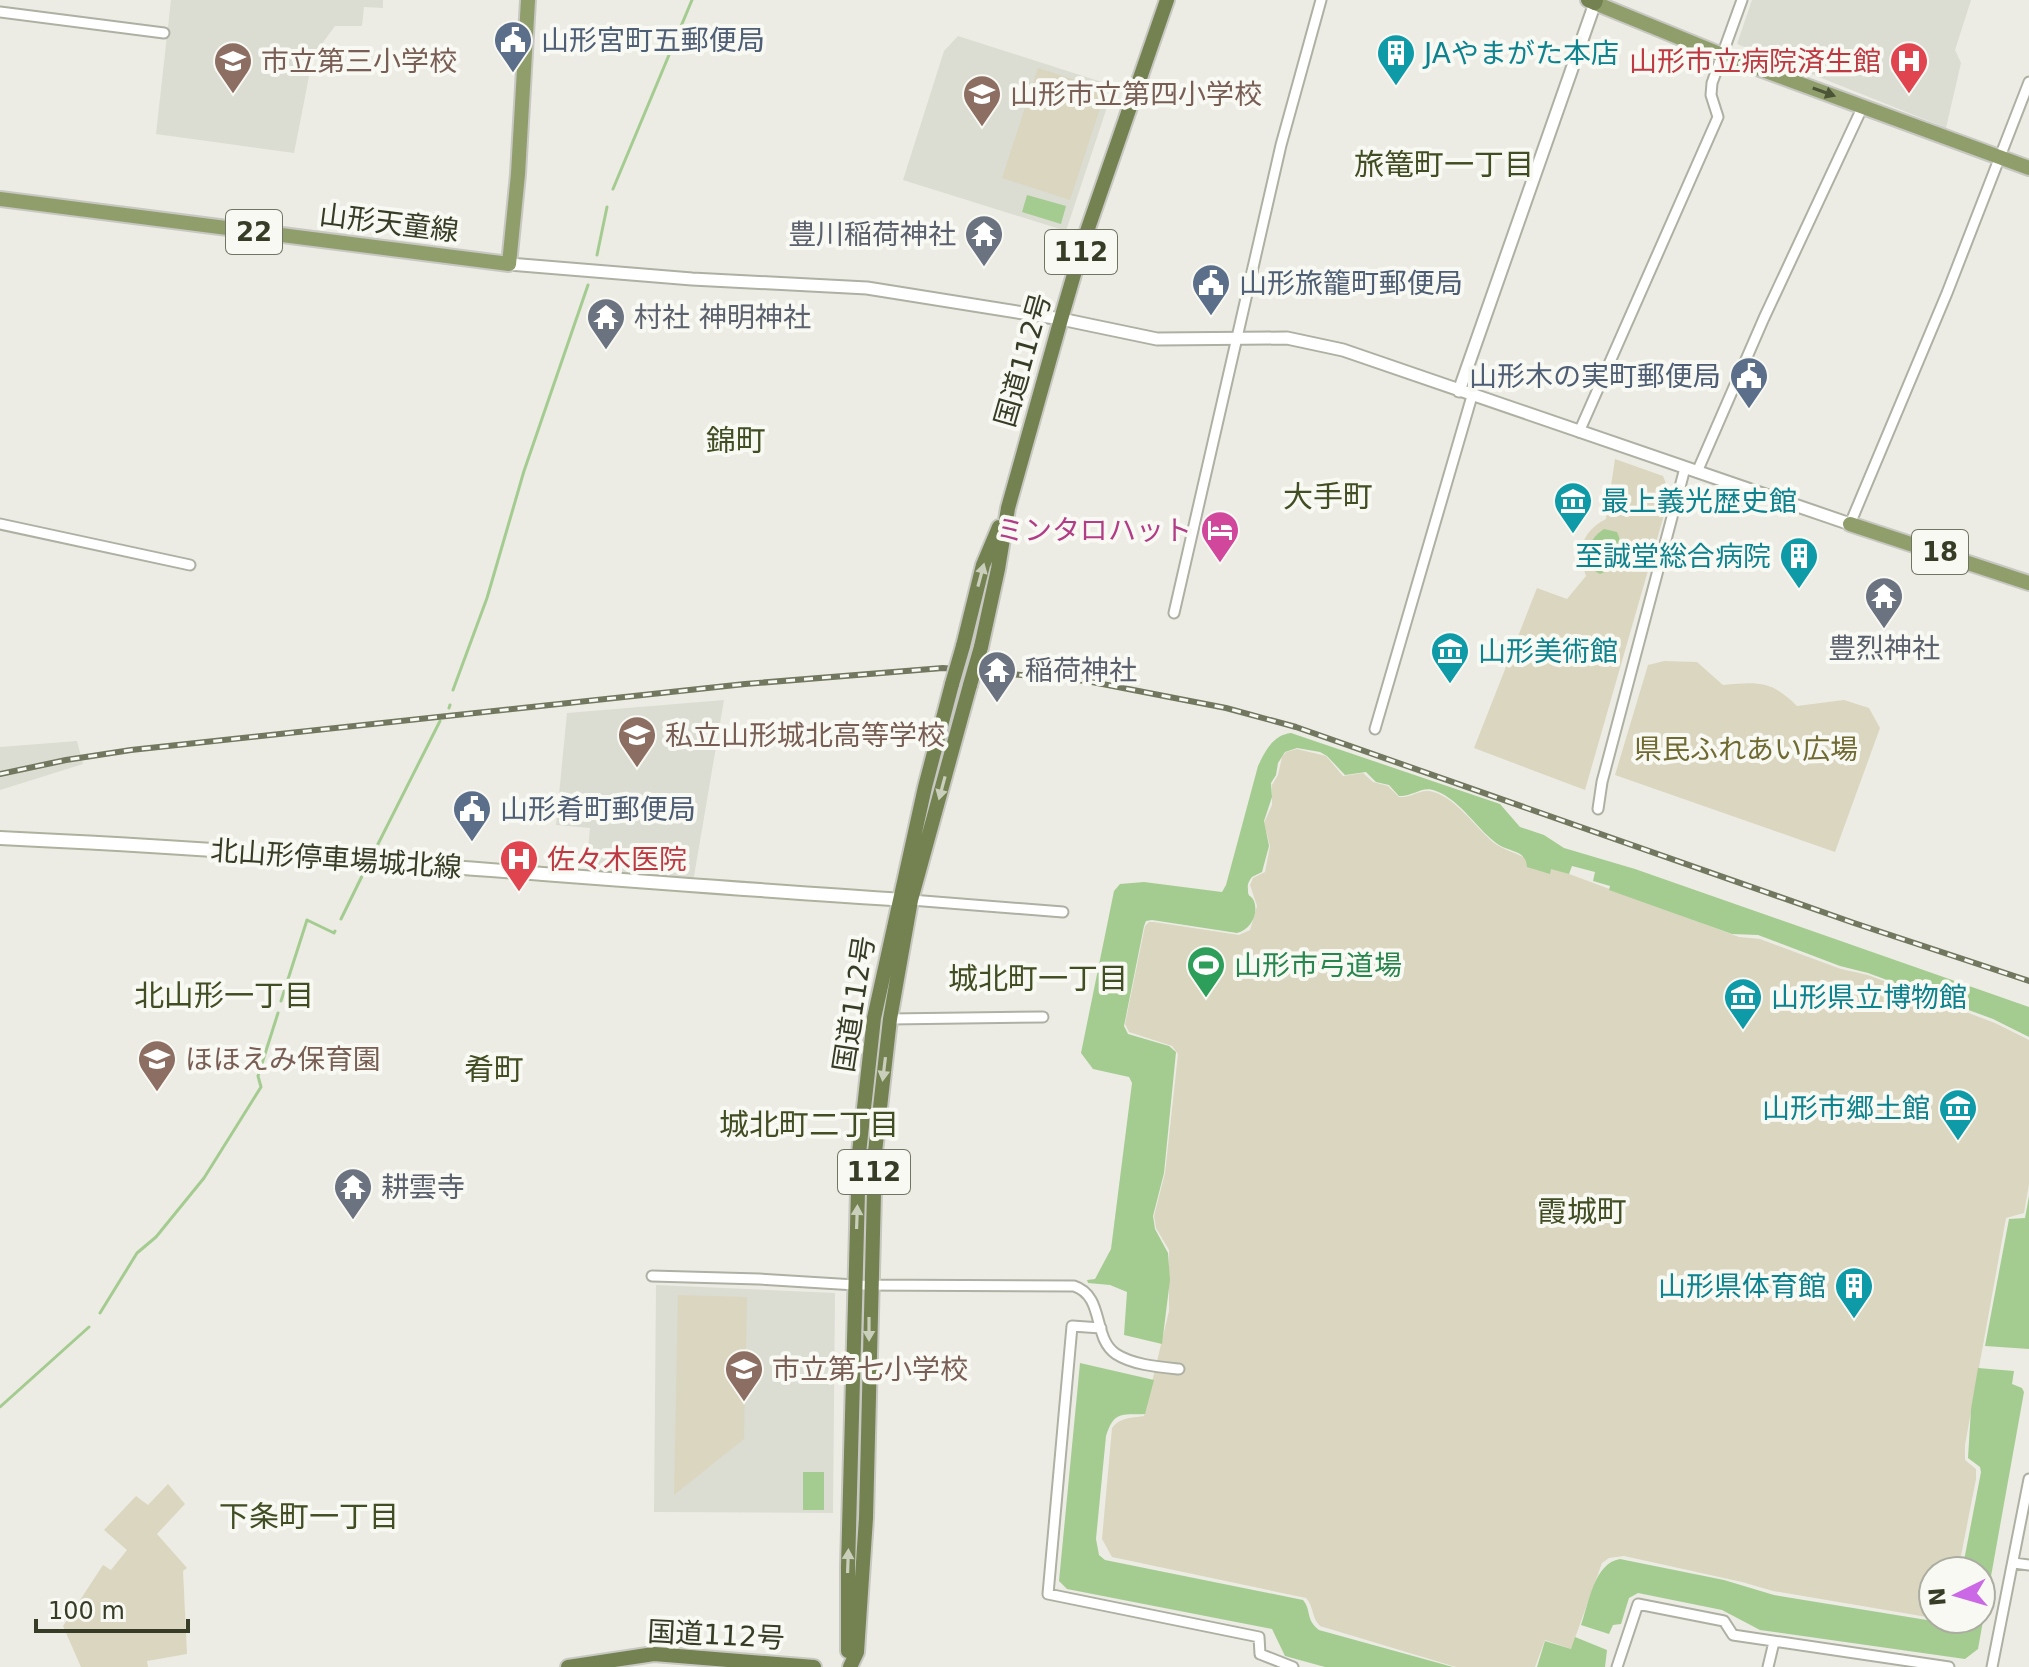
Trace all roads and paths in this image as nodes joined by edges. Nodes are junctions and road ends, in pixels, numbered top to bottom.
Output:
1 (528, 0) edge
2 (1167, 0) edge
3 (1321, 0) edge
4 (1742, 0) edge
5 (1593, 1) edge
6 (0, 12) edge
7 (164, 33) dead end
8 (1722, 55) junction
9 (2029, 82) edge
10 (1863, 106) junction
11 (1999, 157) junction
12 (2029, 168) edge
13 (0, 199) edge
14 (509, 264) junction
15 (1061, 319) junction
16 (1236, 338) junction
17 (1459, 391) junction
18 (1472, 396) junction
19 (1579, 432) junction
20 (1685, 468) junction
21 (1697, 472) junction
22 (1008, 508) junction
23 (0, 524) edge
24 (1850, 524) junction
25 (190, 565) dead end
26 (2029, 583) edge
27 (1174, 613) dead end
28 (1375, 729) dead end
29 (1598, 809) dead end
30 (0, 838) edge
31 (905, 900) junction
32 (1063, 912) dead end
33 (1043, 1017) dead end
34 (890, 1019) junction
35 (652, 1276) dead end
36 (862, 1285) junction
37 (1101, 1328) junction
38 (1179, 1369) dead end
39 (2029, 1479) edge
40 (2014, 1563) junction
41 (2029, 1565) edge
42 (1774, 1642) junction
43 (1938, 1666) edge
44 (568, 1667) edge
45 (814, 1667) edge
46 (849, 1667) edge
47 (1293, 1667) edge
48 (1617, 1667) edge
49 (1768, 1667) edge
50 (1949, 1667) edge
51 (1992, 1667) edge

1 - 14 main road
2 - 15 highway, 国道112号 / 112
3 - 16 street
4 - 8 street
5 - 8 main road
5 - 17 street
6 - 7 street
8 -> 10 main road
8 - 19 street
9 - 11 street
10 - 11 main road
10 - 21 street
11 - 12 main road
11 - 24 street
13 - 14 main road, 山形天童線 / 22
14 - 15 street
15 - 16 street
15 - 22 highway, 国道112号 / 112
16 - 17 street
16 - 27 street
17 - 18 street
18 - 19 street
18 - 28 street
19 - 20 street
20 - 21 street
20 - 29 street
21 - 24 street
22 -> 31 highway, 国道112号 / 112, bridge
31 -> 22 highway, 国道112号 / 112, bridge
23 - 25 street
24 - 26 main road, 18
30 - 31 main road, 北山形停車場城北線
31 - 32 street
31 - 34 highway, 国道112号 / 112
36 -> 31 highway, 国道112号 / 112
33 - 34 street
34 -> 36 highway, 国道112号 / 112
35 - 36 street
36 - 37 street
36 - 46 highway, 国道112号 / 112
37 - 38 street
37 - 47 street
39 - 40 street
40 - 41 street
40 - 51 street
42 - 43 street
42 - 48 street
42 - 49 street
43 - 50 street
44 - 45 highway, 国道112号

